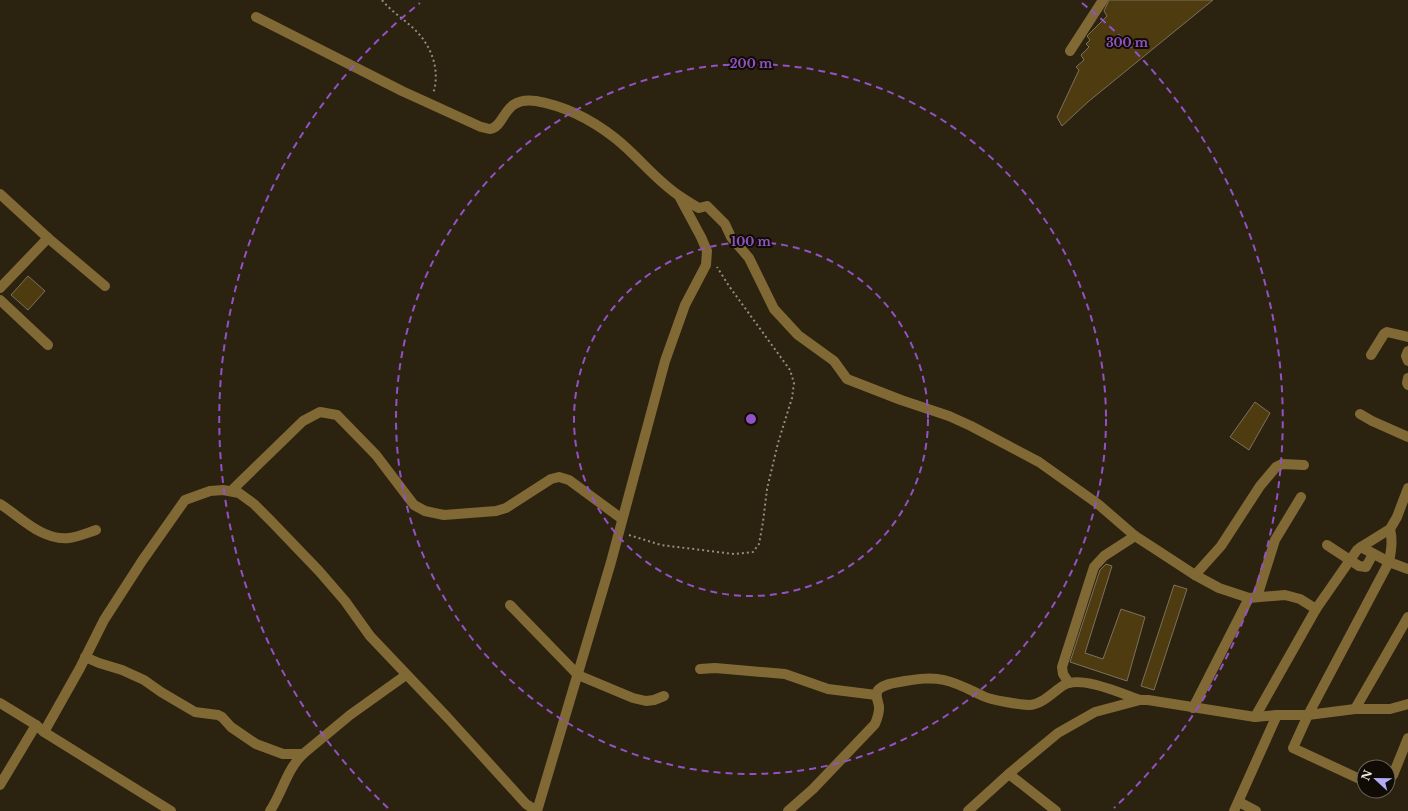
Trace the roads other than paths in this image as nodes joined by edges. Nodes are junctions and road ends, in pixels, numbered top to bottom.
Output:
1 (1103, 0) edge
2 (256, 17) dead end
3 (1070, 51) dead end
4 (0, 194) edge
5 (680, 197) junction
6 (48, 238) junction
7 (106, 286) dead end
8 (0, 288) edge
9 (0, 300) edge
10 (1408, 337) edge
11 (48, 345) dead end
12 (1408, 351) edge
13 (1371, 355) dead end
14 (1408, 361) edge
15 (1408, 378) edge
16 (1408, 385) edge
17 (1360, 414) dead end
18 (1408, 437) edge
19 (1304, 465) dead end
20 (1408, 488) edge
21 (231, 492) junction
22 (1301, 497) dead end
23 (0, 504) edge
24 (622, 520) junction
25 (1390, 529) junction
26 (96, 530) dead end
27 (1135, 536) junction
28 (1327, 545) dead end
29 (1361, 547) junction
30 (1373, 554) junction
31 (1350, 560) junction
32 (1389, 562) junction
33 (1408, 569) edge
34 (1195, 575) junction
35 (1253, 597) junction
36 (510, 605) dead end
37 (1316, 609) junction
38 (1408, 617) edge
39 (85, 657) junction
40 (700, 669) dead end
41 (406, 675) junction
42 (578, 675) junction
43 (1069, 683) junction
44 (876, 695) junction
45 (664, 696) dead end
46 (1140, 700) junction
47 (0, 703) edge
48 (1408, 704) edge
49 (1193, 708) junction
50 (1355, 709) junction
51 (1277, 714) junction
52 (1308, 715) junction
53 (1255, 717) junction
54 (40, 728) junction
55 (1408, 738) edge
56 (303, 754) junction
57 (1396, 767) edge
58 (1009, 774) junction
59 (1356, 777) edge
60 (0, 785) edge
61 (1236, 807) edge
62 (168, 810) edge
63 (270, 811) edge
64 (537, 811) edge
65 (788, 811) edge
66 (968, 811) edge
67 (1056, 811) edge
68 (1256, 811) edge

1 - 3 street
2 - 5 street
4 - 6 street
5 - 24 street
5 - 27 street
6 - 7 street
6 - 8 street
9 - 11 street
10 - 13 street
12 - 14 street
15 - 16 street
17 - 18 street
19 - 34 street
20 - 25 street
21 - 24 street
21 - 39 street
21 - 41 street
22 - 35 street
23 - 26 street
24 - 42 street
25 - 29 street
25 - 32 street
27 - 34 street
27 - 43 street
28 - 31 street
29 - 30 street
29 - 31 street
30 - 31 street
30 - 32 street
31 - 37 street
32 - 33 street
32 - 52 street
34 - 35 street
35 - 37 street
35 - 49 street
36 - 42 street
37 - 53 street
38 - 50 street
39 - 54 street
39 - 56 street
40 - 44 street
41 - 56 street
41 - 64 street
42 - 45 street
42 - 64 street
43 - 44 street
43 - 46 street
44 - 65 street
46 - 49 street
46 - 58 street
47 - 54 street
48 - 50 street
49 - 53 street
50 - 52 street
51 - 52 street
51 - 53 street
51 - 61 street
52 - 59 street
54 - 60 street
54 - 62 street
55 - 57 street
56 - 63 street
58 - 66 street
58 - 67 street
61 - 68 street

